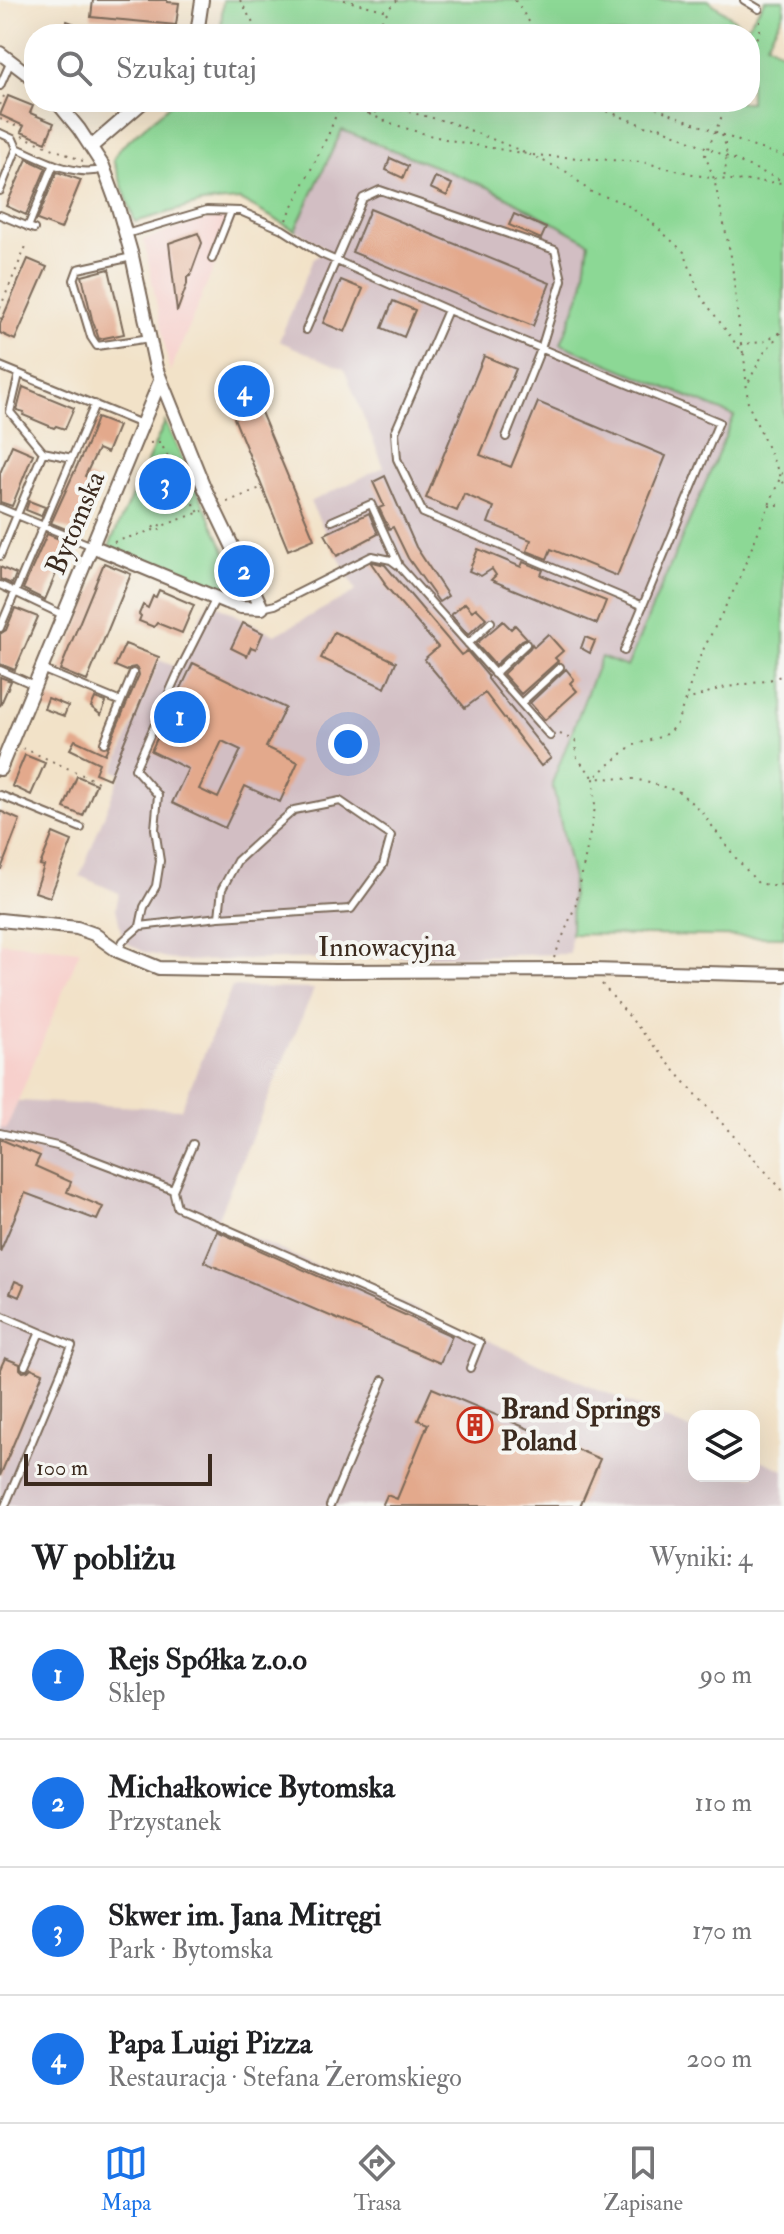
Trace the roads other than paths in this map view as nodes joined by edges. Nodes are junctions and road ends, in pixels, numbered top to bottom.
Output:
1 (202, 0) edge
2 (744, 0) edge
3 (759, 9) road end
4 (198, 24) edge
5 (5, 57) edge
6 (24, 71) edge
7 (0, 86) edge
8 (65, 112) edge
9 (131, 112) edge
10 (0, 133) edge
11 (91, 147) junction
12 (17, 148) junction
13 (54, 164) junction
14 (97, 167) junction
15 (0, 191) edge
16 (231, 211) junction
17 (0, 215) edge
18 (126, 234) junction
19 (132, 257) junction
20 (212, 259) dead end
21 (335, 260) junction
22 (448, 310) junction
23 (306, 330) dead end
24 (150, 338) junction
25 (541, 349) junction
26 (0, 366) edge
27 (19, 374) junction
28 (160, 381) junction
29 (95, 404) junction
30 (144, 425) junction
31 (506, 437) dead end
32 (43, 452) junction
33 (72, 458) junction
34 (0, 508) edge
35 (17, 515) junction
36 (332, 521) dead end
37 (43, 526) junction
38 (92, 546) junction
39 (0, 556) edge
40 (399, 566) junction
41 (0, 585) edge
42 (15, 592) junction
43 (214, 597) junction
44 (643, 606) junction
45 (262, 608) junction
46 (63, 615) junction
47 (491, 622) dead end
48 (0, 628) edge
49 (468, 644) junction
50 (526, 644) dead end
51 (624, 651) dead end
52 (560, 667) dead end
53 (41, 669) junction
54 (0, 670) edge
55 (133, 673) dead end
56 (494, 674) junction
57 (34, 685) junction
58 (121, 702) junction
59 (521, 703) junction
60 (550, 736) road end
61 (104, 743) dead end
62 (0, 769) edge
63 (0, 795) edge
64 (81, 828) dead end
65 (219, 917) junction
66 (0, 920) edge
67 (140, 926) junction
68 (118, 951) junction
69 (784, 975) edge
70 (0, 1133) edge
71 (193, 1144) dead end
72 (173, 1190) junction
73 (3, 1316) dead end
74 (40, 1332) junction
75 (25, 1366) dead end
76 (470, 1368) dead end
77 (383, 1380) dead end
78 (5, 1506) edge
79 (330, 1506) edge

1 - 4 street
2 - 3 lane
5 - 6 street
5 - 7 lane
8 - 11 street
9 - 11 street
10 - 12 lane
11 - 14 street
12 - 13 lane
12 - 15 lane
13 - 14 lane
13 - 17 lane
14 - 18 street
16 - 18 lane
16 - 20 lane
16 - 21 lane
18 - 19 street
19 - 24 street
19 - 24 lane
21 - 22 lane
21 - 23 lane
21 - 25 lane
22 - 25 lane
22 - 44 lane
24 - 28 street
25 - 31 lane
25 - 44 lane
26 - 27 lane
27 - 29 lane
27 - 32 lane
28 - 30 street, Bytomska
28 - 45 street
29 - 30 lane
29 - 33 lane
30 - 38 street, Bytomska
32 - 33 lane
32 - 35 lane
33 - 37 lane
34 - 35 lane
35 - 37 lane
35 - 39 lane
36 - 40 lane
37 - 38 lane
37 - 42 lane
38 - 43 street
38 - 46 street, Bytomska
40 - 45 lane
40 - 49 lane
41 - 42 lane
42 - 46 lane
42 - 48 lane
43 - 45 street
43 - 67 lane
44 - 51 lane
46 - 53 street, Bytomska
47 - 49 lane
49 - 56 lane
50 - 56 lane
52 - 59 lane
53 - 57 street, Bytomska
53 - 58 lane
54 - 57 lane
55 - 58 lane
56 - 59 lane
57 - 62 street, Bytomska
58 - 61 lane
59 - 60 lane
63 - 64 lane
65 - 65 lane
65 - 67 lane
66 - 68 street, Innowacyjna
67 - 68 lane
68 - 69 street, Innowacyjna
70 - 72 lane
71 - 72 lane
72 - 76 lane
73 - 74 lane
74 - 75 lane
74 - 78 lane
77 - 79 lane

